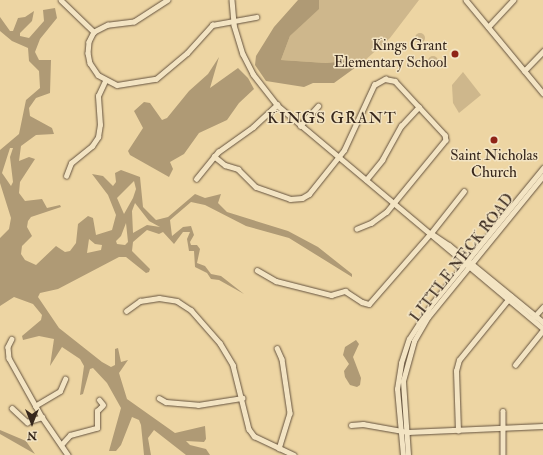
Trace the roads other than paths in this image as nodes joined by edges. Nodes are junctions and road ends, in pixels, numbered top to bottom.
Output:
1 (61, 0) edge
2 (168, 0) edge
3 (232, 0) edge
4 (466, 0) edge
5 (513, 0) edge
6 (256, 17) dead end
7 (233, 20) junction
8 (488, 27) junction
9 (94, 32) junction
10 (543, 51) edge
11 (524, 71) junction
12 (105, 81) junction
13 (543, 93) edge
14 (277, 105) junction
15 (318, 106) dead end
16 (419, 107) junction
17 (300, 126) junction
18 (214, 156) junction
19 (338, 158) junction
20 (543, 168) edge
21 (66, 176) dead end
22 (543, 176) edge
23 (196, 179) dead end
24 (366, 180) junction
25 (464, 191) dead end
26 (394, 203) junction
27 (357, 229) dead end
28 (431, 233) junction
29 (468, 264) junction
30 (257, 270) dead end
31 (509, 298) junction
32 (543, 307) edge
33 (126, 311) dead end
34 (534, 317) junction
35 (543, 322) edge
36 (543, 329) edge
37 (12, 339) dead end
38 (277, 348) dead end
39 (514, 365) dead end
40 (65, 379) dead end
41 (159, 398) dead end
42 (242, 398) junction
43 (99, 400) dead end
44 (35, 406) junction
45 (12, 408) dead end
46 (503, 412) dead end
47 (42, 417) junction
48 (351, 425) dead end
49 (543, 426) edge
50 (503, 429) junction
51 (400, 430) junction
52 (458, 431) junction
53 (406, 432) junction
54 (60, 445) junction
55 (278, 448) junction
56 (68, 455) edge
57 (294, 455) edge
58 (402, 455) edge
59 (408, 455) edge
60 (503, 455) edge

1 - 9 street
2 - 9 street
3 - 7 street
4 - 8 street
5 - 8 street
6 - 7 street
7 - 12 street
7 - 14 street
8 - 11 street
9 - 12 street
10 - 11 street
11 - 13 street
12 - 21 street
14 - 17 street
14 - 18 street
15 - 17 street
16 - 19 street
16 - 24 street
16 - 26 street
17 - 19 street
18 - 19 street
18 - 23 street
19 - 24 street
20 - 29 street, LITTLE NECK ROAD
22 - 29 street, LITTLE NECK ROAD
24 - 26 street
25 - 28 street
26 - 27 street
26 - 28 street
28 - 29 street
28 - 30 street
29 - 31 street
29 - 51 street, LITTLE NECK ROAD
29 - 53 street, LITTLE NECK ROAD
31 - 34 street
31 - 52 street
32 - 34 street
33 - 42 street
34 - 35 street
34 - 36 street
36 - 39 street
37 - 44 street
38 - 55 street
40 - 44 street
41 - 42 street
42 - 55 street
43 - 54 street
44 - 47 street
45 - 47 street
46 - 50 street
47 - 54 street
48 - 51 street
49 - 50 street
50 - 52 street
50 - 60 street
51 - 53 street
51 - 58 street, LITTLE NECK ROAD
52 - 53 street
53 - 59 street, LITTLE NECK ROAD
54 - 56 street
55 - 57 street

